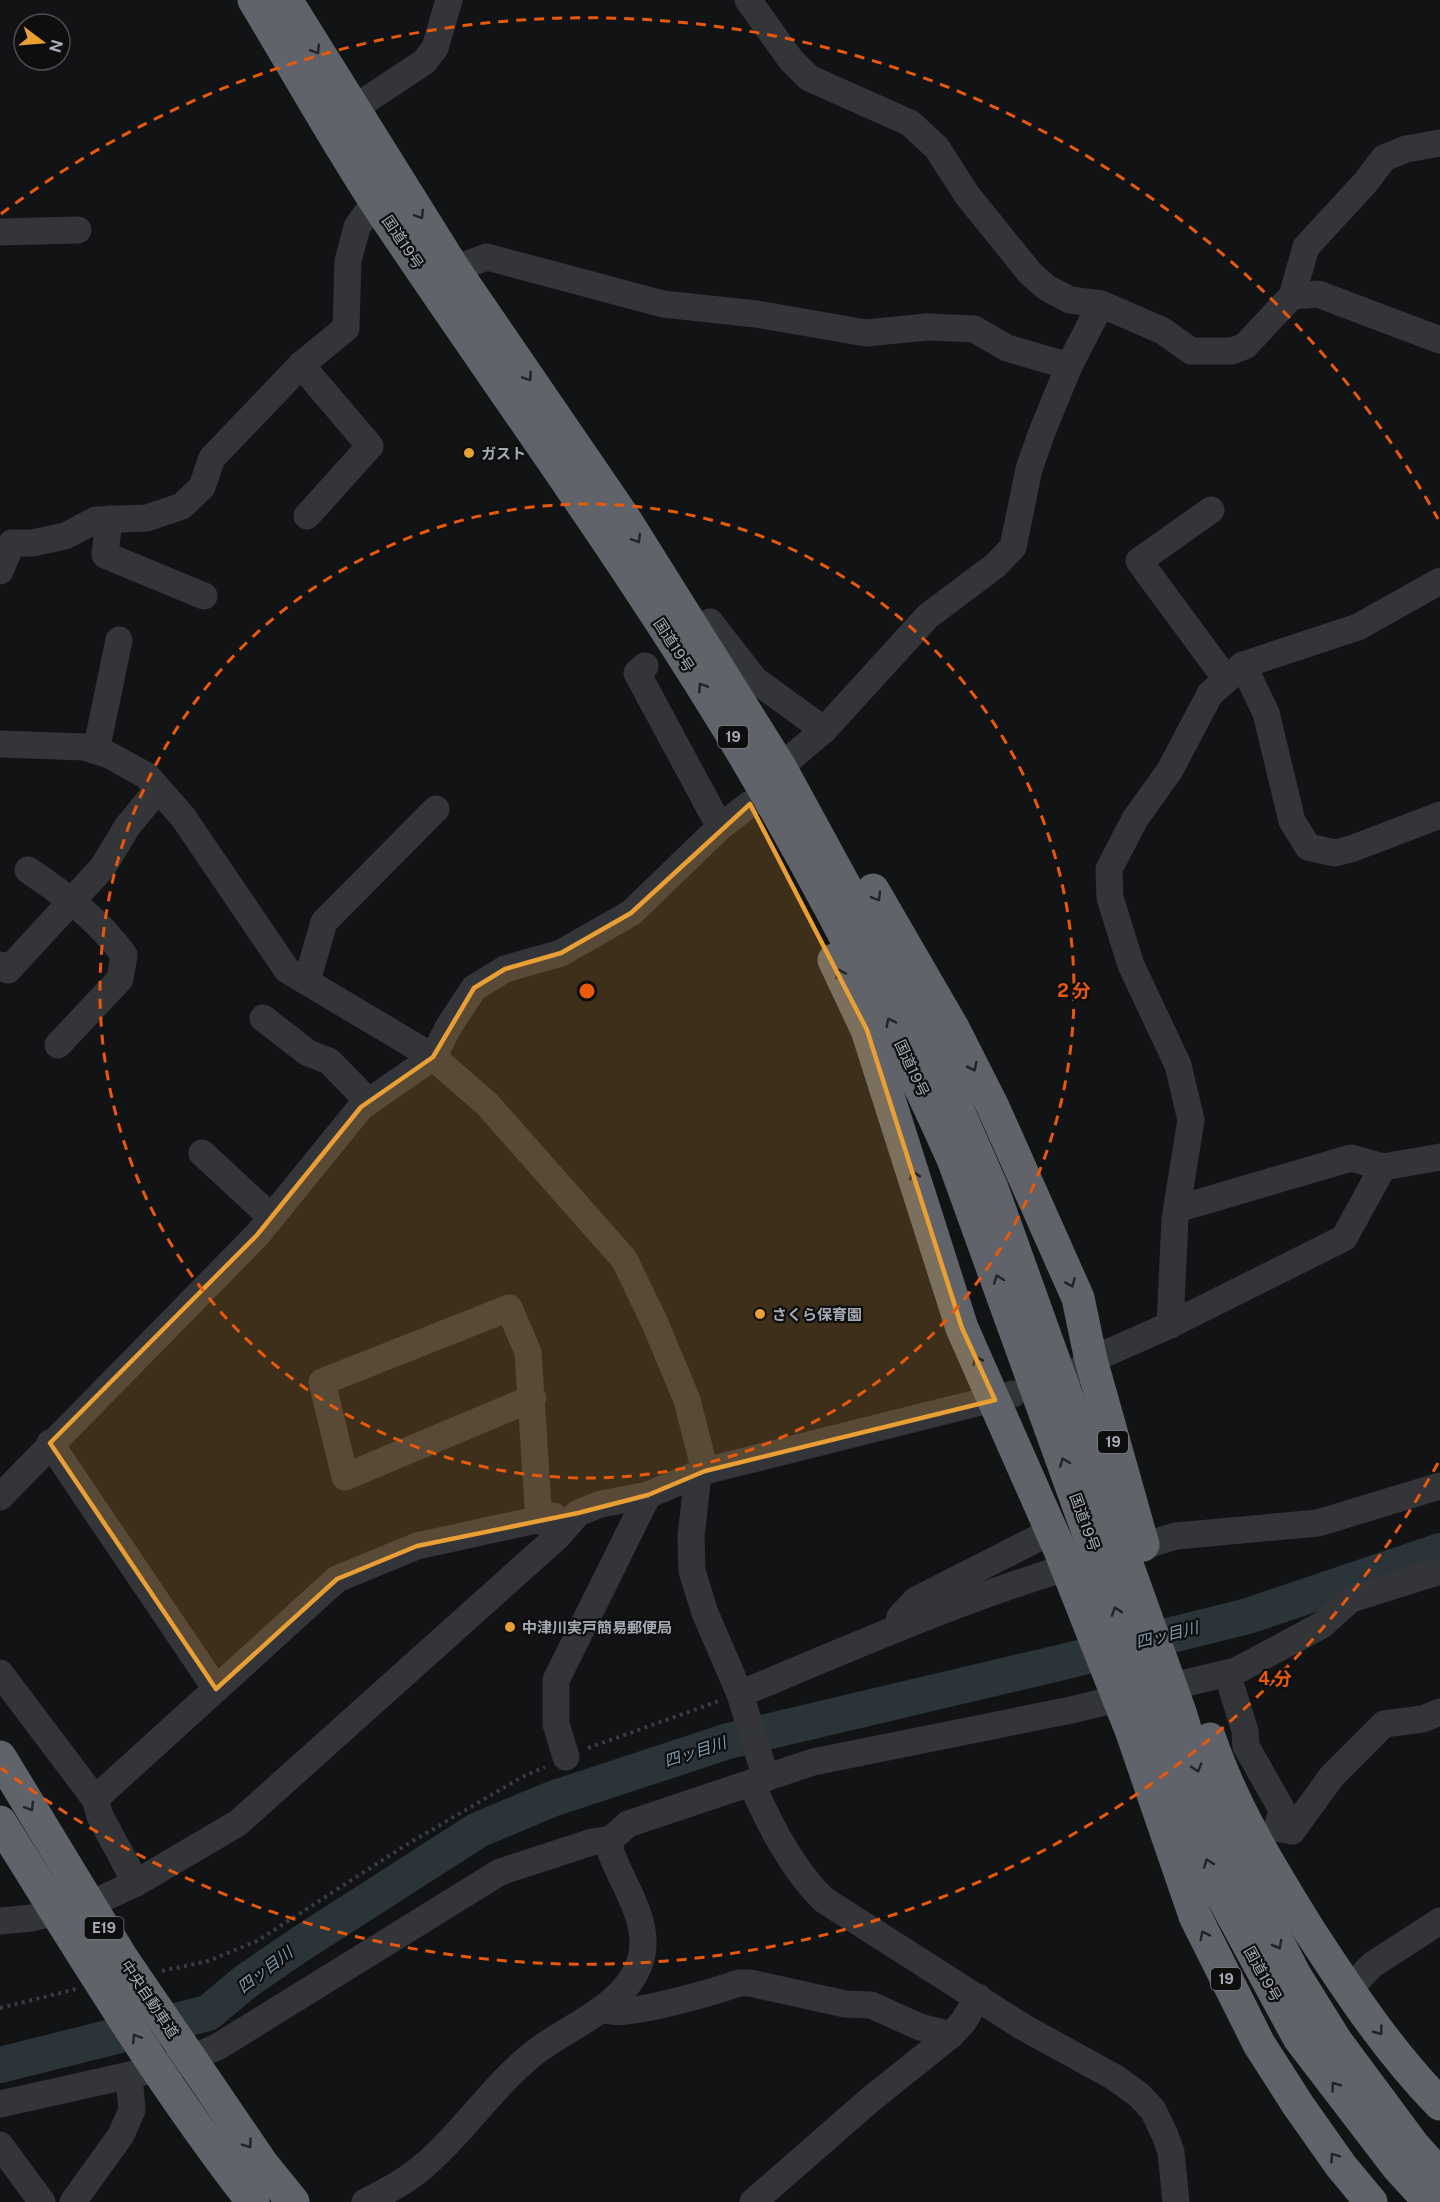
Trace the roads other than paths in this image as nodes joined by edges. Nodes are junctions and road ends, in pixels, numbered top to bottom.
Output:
1 (254, 0) edge
2 (285, 0) edge
3 (449, 0) edge
4 (748, 0) edge
5 (353, 109) junction
6 (1440, 143) edge
7 (375, 201) junction
8 (78, 230) dead end
9 (0, 232) edge
10 (454, 268) junction
11 (1292, 296) junction
12 (1101, 304) junction
13 (1440, 340) edge
14 (301, 365) junction
15 (1069, 366) junction
16 (1211, 510) dead end
17 (307, 516) dead end
18 (109, 519) junction
19 (0, 571) edge
20 (1440, 581) edge
21 (204, 596) dead end
22 (710, 622) dead end
23 (118, 640) dead end
24 (645, 666) dead end
25 (1234, 672) junction
26 (726, 724) junction
27 (824, 730) junction
28 (0, 744) edge
29 (96, 751) junction
30 (780, 767) junction
31 (158, 789) junction
32 (750, 804) junction
33 (436, 809) dead end
34 (1440, 815) edge
35 (720, 827) junction
36 (28, 870) dead end
37 (73, 900) junction
38 (0, 965) edge
39 (307, 981) junction
40 (263, 1018) dead end
41 (58, 1046) dead end
42 (433, 1057) junction
43 (368, 1101) junction
44 (202, 1153) dead end
45 (1440, 1157) edge
46 (1383, 1167) junction
47 (1177, 1209) junction
48 (271, 1217) junction
49 (1170, 1325) junction
50 (1084, 1366) junction
51 (1004, 1397) junction
52 (533, 1398) junction
53 (50, 1443) junction
54 (701, 1473) junction
55 (1440, 1486) edge
56 (648, 1495) junction
57 (0, 1497) edge
58 (578, 1513) junction
59 (539, 1521) junction
60 (1114, 1532) junction
61 (1054, 1540) junction
62 (1440, 1571) edge
63 (897, 1629) junction
64 (0, 1673) edge
65 (1227, 1673) junction
66 (216, 1689) junction
67 (741, 1698) junction
68 (1440, 1712) edge
69 (1167, 1719) junction
70 (0, 1757) edge
71 (566, 1757) road end
72 (760, 1774) junction
73 (95, 1799) junction
74 (0, 1822) edge
75 (611, 1839) junction
76 (136, 1883) junction
77 (3, 1914) edge
78 (1440, 1921) edge
79 (1348, 1990) junction
80 (978, 1996) junction
81 (603, 2008) junction
82 (951, 2035) junction
83 (129, 2077) junction
84 (0, 2104) edge
85 (1440, 2104) edge
86 (0, 2145) edge
87 (1405, 2156) junction
88 (1440, 2175) edge
89 (406, 2193) edge
90 (42, 2202) edge
91 (73, 2202) edge
92 (253, 2202) edge
93 (293, 2202) edge
94 (365, 2202) edge
95 (753, 2202) edge
96 (1176, 2202) edge
97 (1371, 2202) edge
98 (1430, 2202) edge

1 - 7 highway, 国道19号 / 19
2 -> 5 highway, 国道19号 / 19
3 - 5 street
4 - 12 street
5 -> 10 highway, 国道19号 / 19
6 - 11 street
7 - 14 street
26 -> 7 highway, 国道19号 / 19
8 - 9 street
10 - 15 street
10 -> 30 highway, 国道19号 / 19
11 - 12 street
11 - 13 street
12 - 15 street
14 - 17 street
14 - 18 street
15 - 27 street
16 - 25 street
18 - 19 street
18 - 21 street
20 - 25 street
22 - 27 street
23 - 29 street
24 - 35 street
25 - 34 street
25 - 47 street
26 - 32 highway, 19
60 -> 26 highway, 国道19号 / 19
27 - 30 street
28 - 29 street
29 - 31 street
30 -> 50 highway, 19
30 - 60 highway, 国道19号 / 19
31 - 37 street
31 - 39 street
32 - 35 street
51 -> 32 highway, 19
33 - 39 street
35 - 42 street
36 - 37 street
37 - 38 street
37 - 41 street
39 - 42 street
40 - 43 street
42 - 43 street
42 - 54 street
43 - 48 street
44 - 48 street
45 - 46 street
46 - 47 street
46 - 49 street
47 - 49 street
48 - 53 street
49 - 50 street
50 - 60 highway, 19
51 - 54 street
51 - 61 highway, 19
52 - 52 street
52 - 59 street
53 - 57 street
53 - 66 street
54 - 56 street
54 - 67 street
55 - 63 street
56 - 58 street
56 - 71 street
58 - 59 street
58 - 76 street
59 - 66 street
60 - 69 highway, 国道19号 / 19
60 - 69 highway, 19
61 - 63 street
61 - 69 highway, 19
62 - 65 street
63 - 67 street
64 - 73 street
65 - 68 street
65 - 72 street
66 - 73 street
67 - 72 street
69 -> 79 highway, 19
69 - 87 highway, 国道19号 / 19
97 -> 69 highway, 19
70 -> 93 highway, 中央自動車道 / E19
72 - 75 street
72 - 80 street
73 - 76 street
92 -> 74 highway, E19
75 - 81 street
75 - 83 street
76 - 77 street
78 - 79 street
79 -> 85 highway, 19
80 - 82 street
80 - 96 street
81 - 82 street
81 - 89 street
82 - 95 street
83 - 84 street
83 - 91 street
86 - 90 street
87 - 88 highway, 国道19号 / 19
87 - 98 highway, 国道19号 / 19
89 - 94 street

